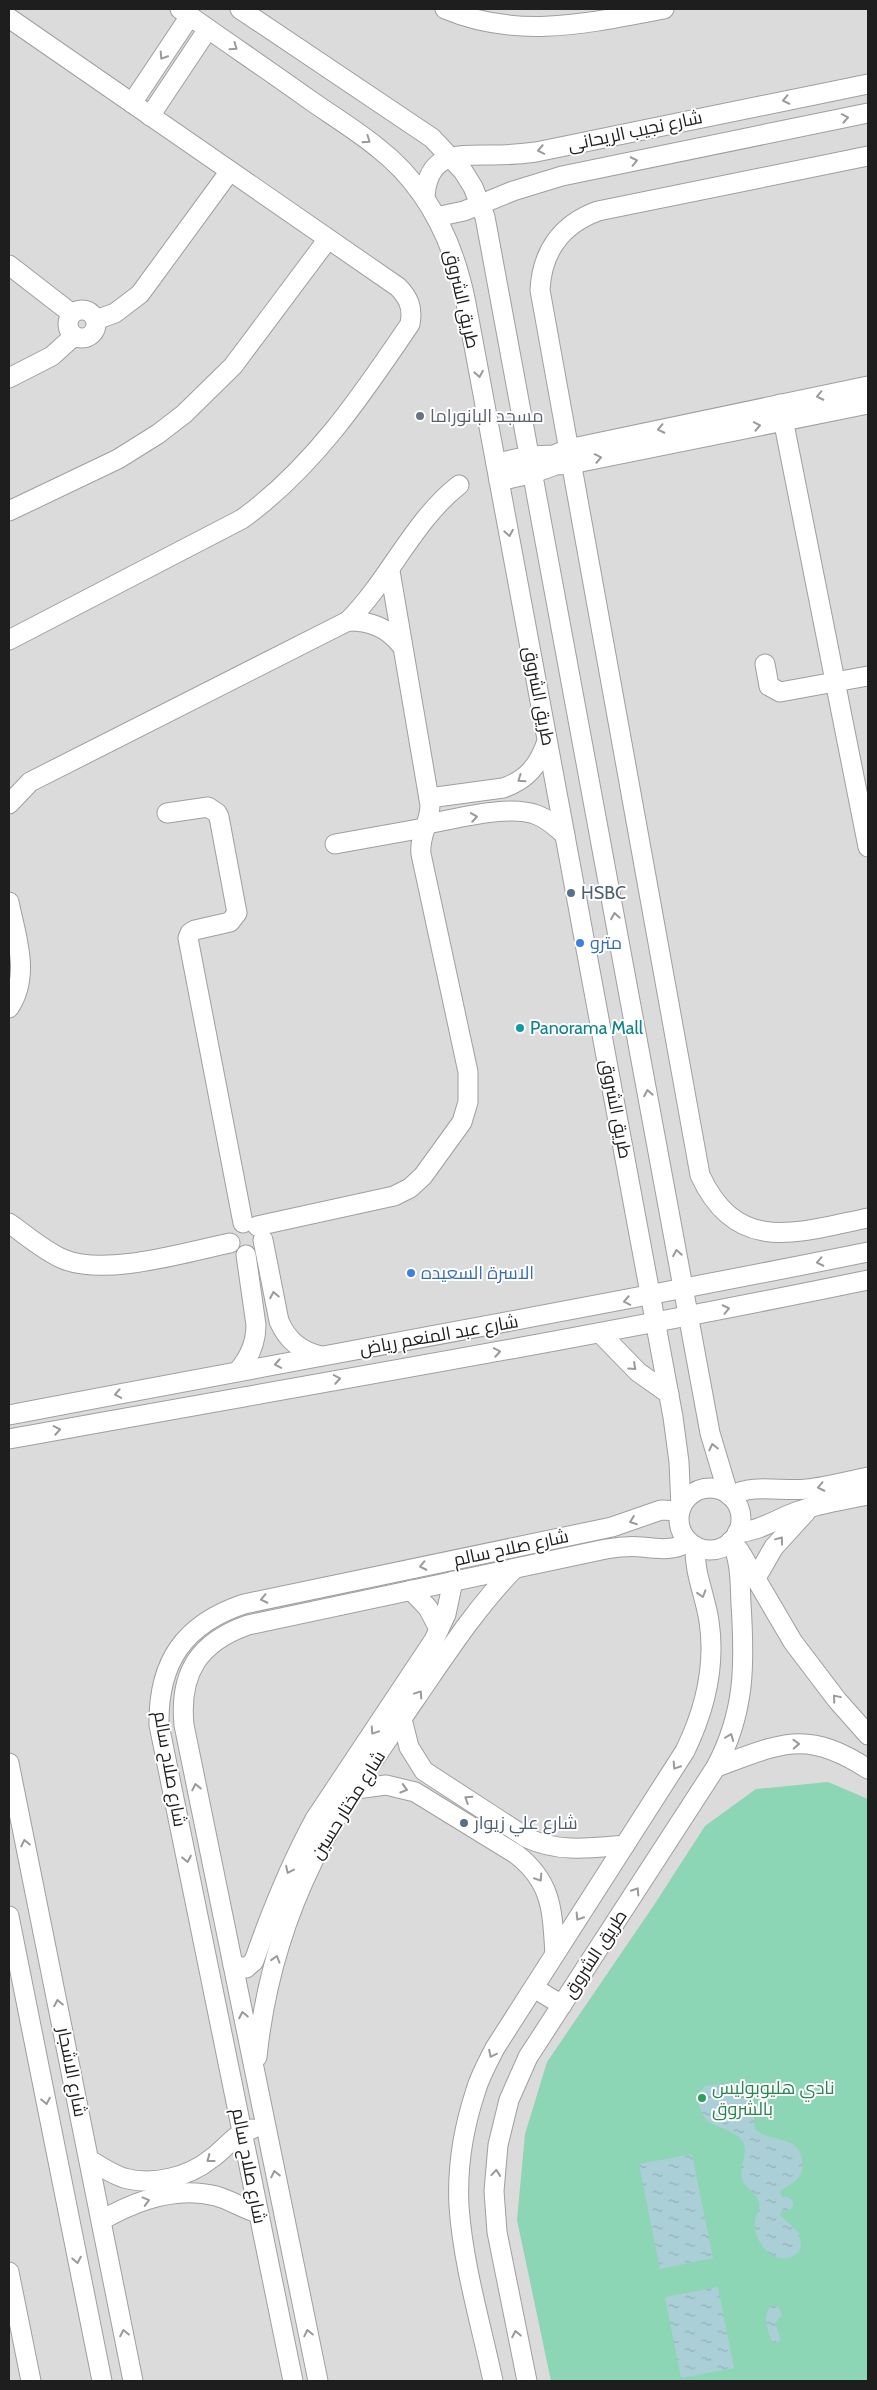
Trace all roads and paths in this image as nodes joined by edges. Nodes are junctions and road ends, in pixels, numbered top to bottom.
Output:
1 (240, 9) edge
2 (445, 9) edge
3 (661, 9) edge
4 (185, 12) edge
5 (9, 18) edge
6 (208, 29) junction
7 (868, 84) edge
8 (810, 95) junction
9 (132, 103) junction
10 (868, 114) edge
11 (150, 116) junction
12 (818, 124) junction
13 (590, 140) junction
14 (452, 156) junction
15 (868, 156) edge
16 (598, 169) junction
17 (230, 171) junction
18 (425, 198) junction
19 (481, 204) junction
20 (436, 217) junction
21 (328, 239) junction
22 (9, 265) edge
23 (71, 314) junction
24 (96, 320) junction
25 (74, 336) junction
26 (9, 378) edge
27 (868, 386) edge
28 (868, 404) edge
29 (781, 413) junction
30 (570, 456) junction
31 (532, 464) junction
32 (497, 472) junction
33 (460, 485) dead end
34 (9, 511) edge
35 (390, 571) junction
36 (348, 621) junction
37 (9, 640) edge
38 (401, 645) junction
39 (765, 664) dead end
40 (868, 676) edge
41 (835, 683) junction
42 (547, 740) junction
43 (429, 798) junction
44 (9, 804) edge
45 (167, 813) dead end
46 (425, 826) junction
47 (565, 835) junction
48 (334, 844) dead end
49 (868, 847) edge
50 (9, 902) edge
51 (9, 1008) edge
52 (868, 1218) edge
53 (9, 1223) edge
54 (254, 1229) junction
55 (230, 1243) junction
56 (868, 1252) edge
57 (246, 1255) junction
58 (868, 1280) edge
59 (684, 1290) junction
60 (650, 1296) junction
61 (689, 1317) junction
62 (656, 1324) junction
63 (601, 1334) junction
64 (383, 1345) junction
65 (321, 1356) junction
66 (388, 1370) junction
67 (230, 1372) junction
68 (669, 1394) junction
69 (228, 1399) junction
70 (9, 1415) edge
71 (9, 1439) edge
72 (868, 1477) edge
73 (729, 1495) junction
74 (868, 1495) edge
75 (811, 1507) junction
76 (680, 1510) junction
77 (734, 1538) junction
78 (692, 1544) junction
79 (514, 1569) junction
80 (756, 1578) junction
81 (452, 1581) junction
82 (411, 1590) junction
83 (440, 1629) junction
84 (402, 1720) junction
85 (865, 1731) edge
86 (843, 1753) junction
87 (9, 1762) edge
88 (716, 1767) junction
89 (868, 1769) edge
90 (356, 1789) junction
91 (625, 1845) junction
92 (9, 1916) edge
93 (555, 1954) junction
94 (233, 1965) junction
95 (534, 1988) junction
96 (562, 2005) junction
97 (69, 2057) junction
98 (38, 2063) junction
99 (255, 2075) junction
100 (266, 2128) junction
101 (242, 2132) junction
102 (90, 2160) junction
103 (258, 2213) junction
104 (102, 2220) junction
105 (9, 2272) edge
106 (13, 2307) edge
107 (31, 2381) edge
108 (102, 2381) edge
109 (133, 2381) edge
110 (293, 2381) edge
111 (318, 2381) edge
112 (493, 2381) edge
113 (527, 2381) edge

1 - 14 street, طريق الشروق
2 - 3 street
4 - 6 street, طريق الشروق
4 -> 9 street
5 - 9 street
6 - 11 street
6 -> 18 street, طريق الشروق
7 - 8 street, شارع نجيب الريحانى
8 - 12 street
8 -> 13 street, شارع نجيب الريحانى
9 - 11 street
12 -> 10 street, شارع نجيب الريحانى
11 - 17 street
16 -> 12 street, شارع نجيب الريحانى
13 -> 14 street, شارع نجيب الريحانى
13 - 16 street
14 - 18 street
14 - 19 street, طريق الشروق
15 - 30 street
16 - 19 street, شارع نجيب الريحانى
17 - 21 street
17 - 24 street
18 - 20 street, طريق الشروق
19 - 20 street, شارع نجيب الريحانى
19 - 31 street, طريق الشروق
20 -> 32 street, طريق الشروق
21 - 34 street
21 - 37 street
22 - 23 street
23 - 24 street
23 - 25 street
24 - 25 street
25 - 26 street
27 -> 29 street
28 - 29 street
29 - 30 street
29 - 41 street
30 - 31 street
30 - 52 street
31 - 32 street
59 -> 31 street, طريق الشروق
32 -> 42 street, طريق الشروق
33 - 35 street
35 - 36 street
35 - 38 street
36 - 38 street
36 - 44 street
38 - 43 street
39 - 41 street
40 - 41 street
41 - 49 street
42 -> 43 street
42 - 47 street, طريق الشروق
43 - 46 street
45 - 54 street
46 -> 47 street
46 - 48 street
46 - 54 street
47 - 60 street, طريق الشروق
50 - 51 street
53 - 55 street
54 - 55 street
54 - 57 street
65 -> 54 street
55 - 57 street
56 -> 59 street, شارع عبد المنعم رياض
57 - 67 street
61 -> 58 street, شارع عبد المنعم رياض
59 - 60 street, شارع عبد المنعم رياض
59 - 61 street, طريق الشروق
60 - 62 street, طريق الشروق
60 -> 64 street, شارع عبد المنعم رياض
61 - 62 street, شارع عبد المنعم رياض
73 -> 61 street, طريق الشروق
62 - 63 street, شارع عبد المنعم رياض
62 - 68 street, طريق الشروق
66 -> 63 street, شارع عبد المنعم رياض
63 -> 68 street
64 - 65 street, شارع عبد المنعم رياض
64 - 66 street
65 -> 67 street, شارع عبد المنعم رياض
69 -> 66 street, شارع عبد المنعم رياض
67 - 69 street
67 -> 70 street, شارع عبد المنعم رياض
68 - 76 street, طريق الشروق
71 -> 69 street, شارع عبد المنعم رياض
72 -> 73 street
73 - 76 street
73 - 77 street
74 - 75 street
75 - 77 street
80 -> 75 street
76 - 78 street
76 -> 101 street, شارع صلاح سالم
77 - 78 street
77 - 80 street
88 -> 77 street, طريق الشروق
78 - 79 street, شارع صلاح سالم
78 -> 91 street, طريق الشروق
79 - 81 street, شارع صلاح سالم
84 -> 79 street, شارع مختار حسين
85 -> 80 street
81 - 82 street, شارع صلاح سالم
81 - 83 street, شارع مختار حسين
82 - 83 street
94 -> 82 street, شارع صلاح سالم
83 -> 94 street, شارع مختار حسين
84 - 90 street, شارع مختار حسين
91 -> 84 street
85 - 86 street
88 -> 86 street
86 - 89 street
97 -> 87 street, شارع الاشجار
96 -> 88 street, طريق الشروق
90 -> 93 street
99 -> 90 street, شارع مختار حسين
91 -> 93 street, طريق الشروق
92 - 98 street, شارع الاشجار
93 - 95 street, طريق الشروق
99 -> 94 street, شارع صلاح سالم
95 - 96 street
95 -> 112 street, طريق الشروق
113 -> 96 street, طريق الشروق
97 - 98 street
97 - 102 street, شارع الاشجار
98 -> 108 street, شارع الاشجار
99 - 100 street, شارع صلاح سالم
100 - 101 street
111 -> 100 street, شارع صلاح سالم
101 -> 102 street
101 - 103 street, شارع صلاح سالم
102 - 104 street, شارع الاشجار
104 -> 103 street
103 - 110 street, شارع صلاح سالم
109 -> 104 street, شارع الاشجار
105 - 106 street
106 - 107 street

